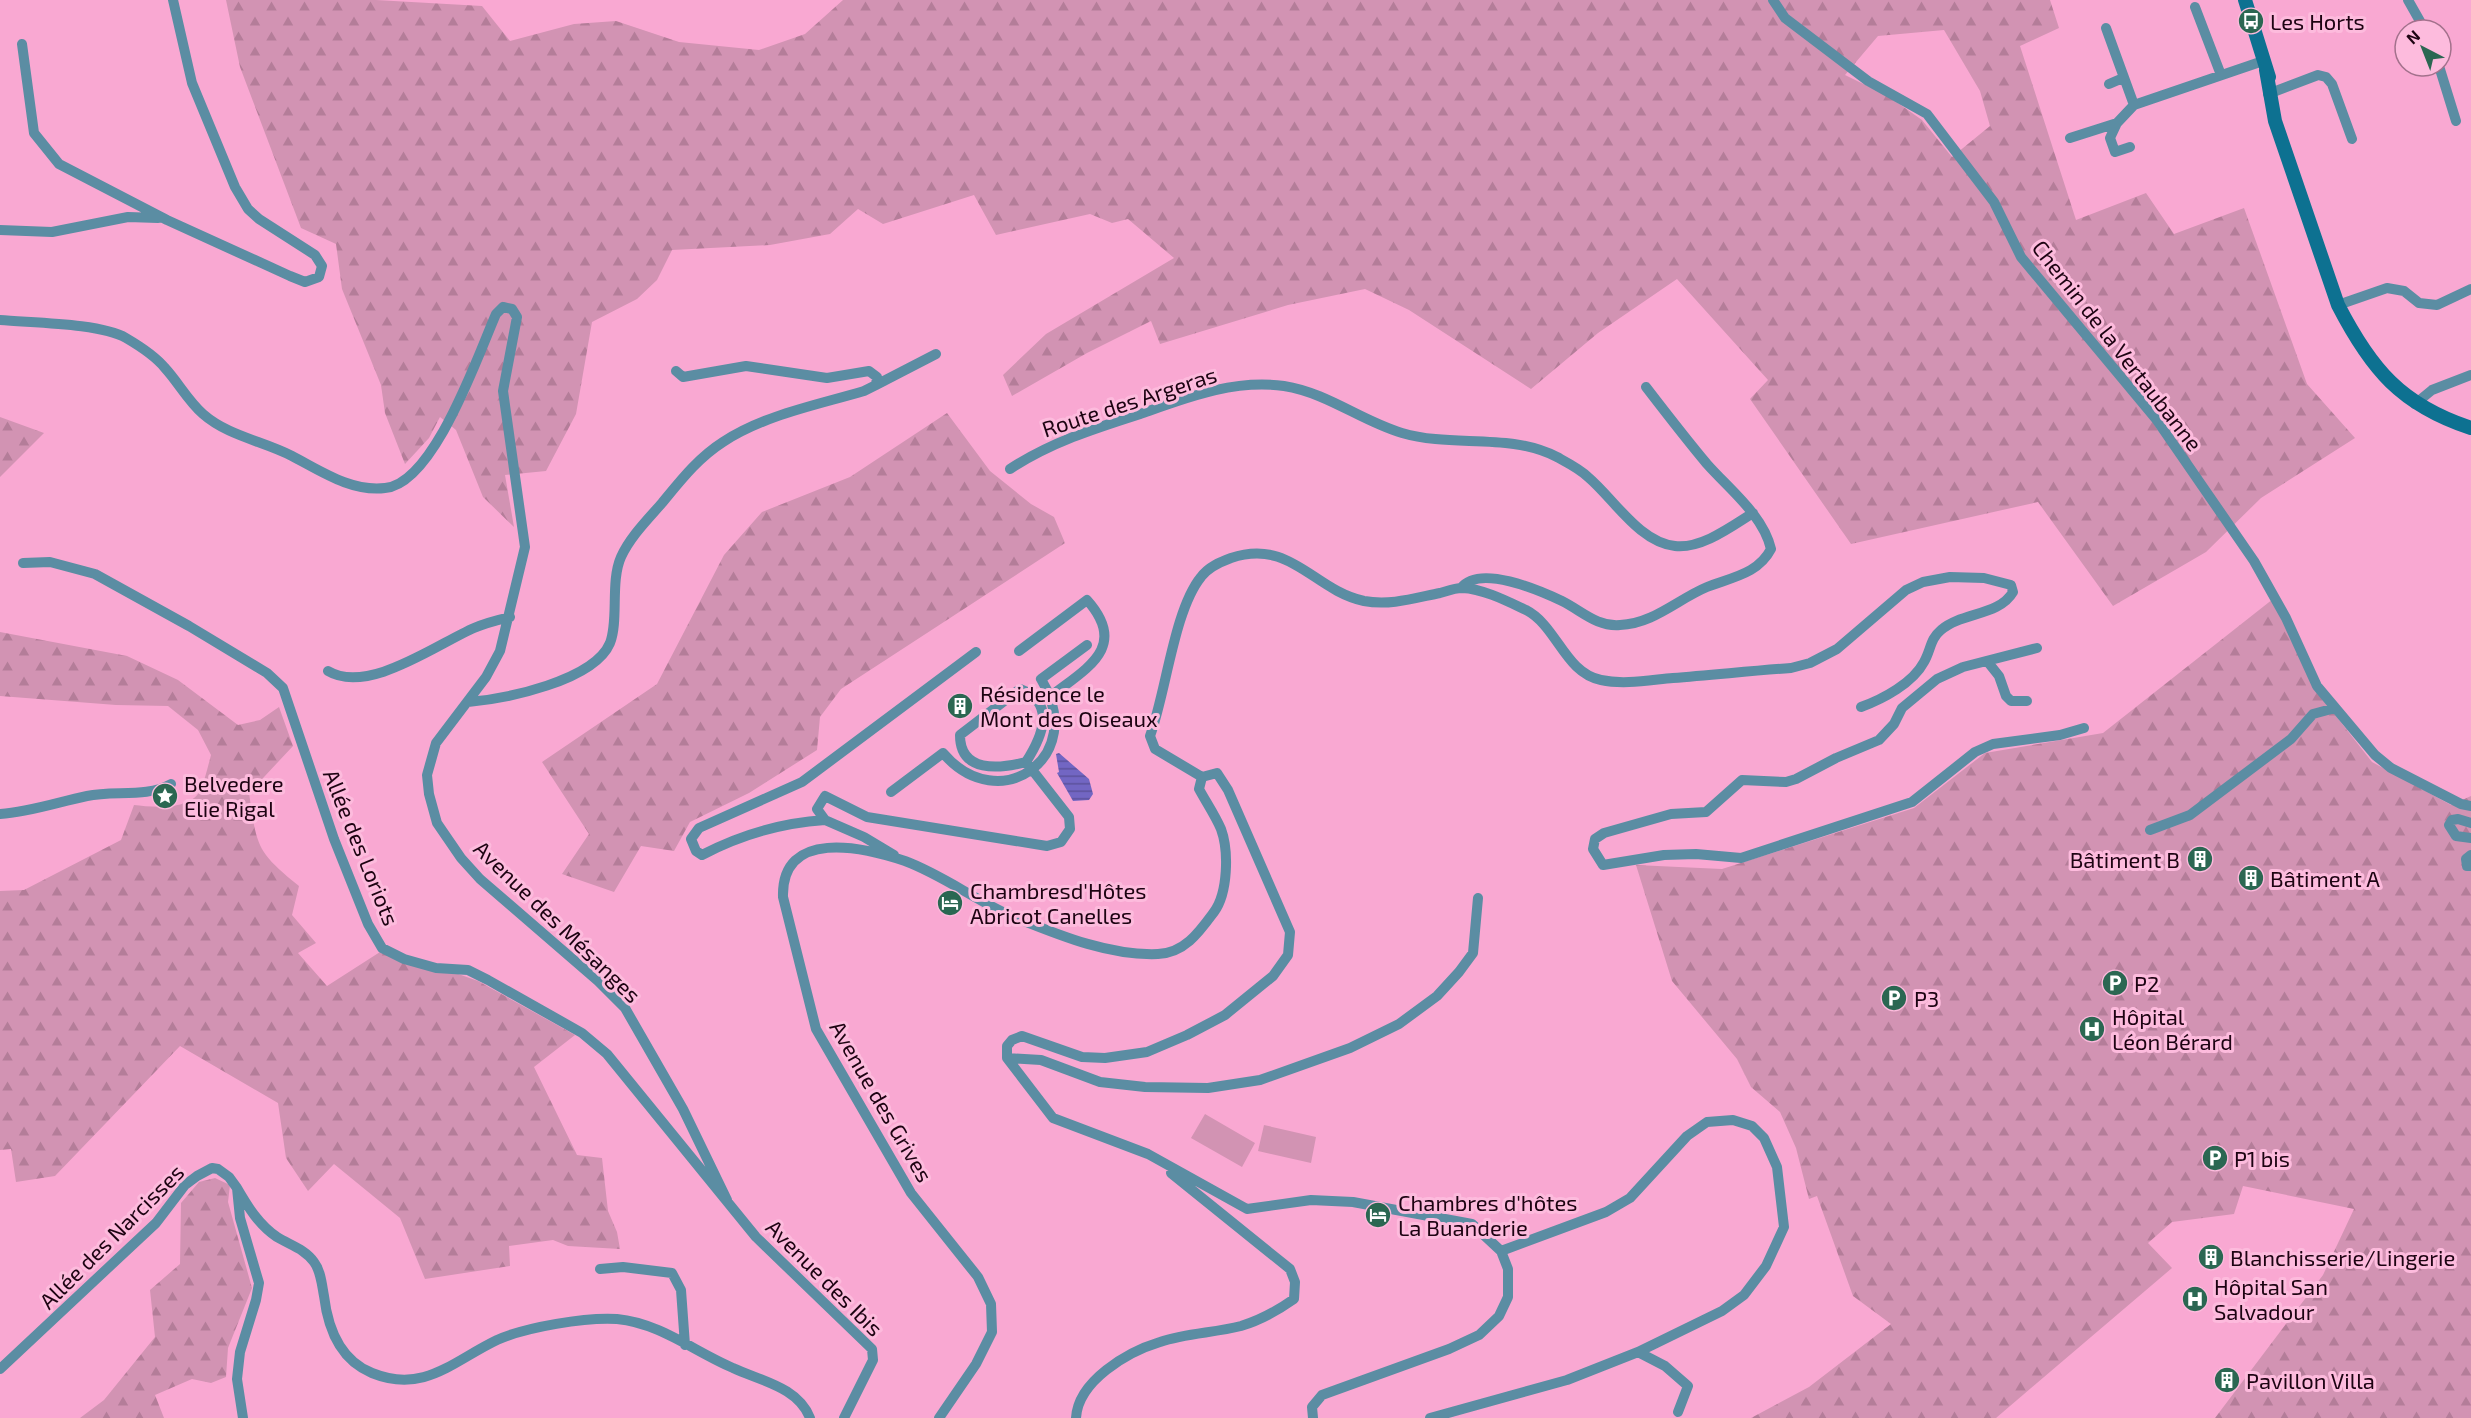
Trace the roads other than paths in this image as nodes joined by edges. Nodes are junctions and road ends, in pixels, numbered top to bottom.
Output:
1 (173, 0) edge
2 (1773, 0) edge
3 (2245, 0) edge
4 (2408, 0) edge
5 (2195, 7) dead end
6 (2418, 18) edge
7 (2106, 28) dead end
8 (22, 44) dead end
9 (2265, 65) junction
10 (2221, 75) junction
11 (2123, 78) junction
12 (2443, 78) edge
13 (2109, 84) dead end
14 (2272, 93) junction
15 (2134, 105) junction
16 (2456, 121) dead end
17 (2117, 123) junction
18 (2070, 138) dead end
19 (2352, 139) dead end
20 (2130, 147) dead end
21 (167, 220) junction
22 (0, 230) edge
23 (2471, 289) edge
24 (2338, 305) junction
25 (0, 320) edge
26 (936, 354) dead end
27 (676, 371) dead end
28 (2471, 375) edge
29 (876, 385) junction
30 (1646, 387) dead end
31 (2415, 404) junction
32 (2471, 428) edge
33 (1010, 470) dead end
34 (1754, 513) junction
35 (23, 562) dead end
36 (1461, 588) junction
37 (510, 617) junction
38 (1087, 645) dead end
39 (2037, 648) dead end
40 (1019, 651) dead end
41 (976, 652) dead end
42 (1987, 661) junction
43 (328, 671) dead end
44 (1894, 690) junction
45 (1051, 696) junction
46 (2027, 701) dead end
47 (468, 702) junction
48 (1861, 707) dead end
49 (1902, 708) junction
50 (2335, 708) junction
51 (2084, 728) dead end
52 (1029, 766) junction
53 (1202, 777) junction
54 (171, 784) dead end
55 (891, 792) dead end
56 (2471, 806) edge
57 (0, 814) edge
58 (825, 820) junction
59 (2471, 823) edge
60 (2150, 830) dead end
61 (2471, 838) edge
62 (2471, 855) edge
63 (904, 861) junction
64 (2471, 866) edge
65 (1478, 898) dead end
66 (1007, 1058) junction
67 (1148, 1154) junction
68 (237, 1188) junction
69 (727, 1200) junction
70 (1500, 1251) junction
71 (600, 1269) dead end
72 (685, 1346) junction
73 (1638, 1352) junction
74 (0, 1370) edge
75 (1678, 1412) dead end
76 (243, 1418) edge
77 (810, 1418) edge
78 (844, 1418) edge
79 (939, 1418) edge
80 (1076, 1418) edge
81 (1313, 1418) edge
82 (1430, 1418) edge

1 - 21 street
2 - 50 street, Chemin de la Vertaubanne
3 - 9 main road
4 - 6 street
5 - 10 street
7 - 11 street
8 - 21 street
9 - 10 street
9 - 14 main road
10 - 15 street
11 - 13 street
11 - 15 street
12 - 16 street
14 - 19 street
14 - 24 main road
15 - 17 street
17 - 18 street
17 - 20 street
21 - 22 street
23 - 24 street
24 - 31 main road
25 - 37 street, Avenue des Mésanges
26 - 29 street
27 - 29 street
28 - 31 street
29 - 47 street
30 - 34 street
31 - 32 main road
33 - 34 street, Route des Argeras
34 - 36 street
35 - 69 street, Allée des Loriots
36 - 44 street
36 - 53 street
37 - 43 street
37 - 47 street, Avenue des Mésanges
38 - 45 street
39 - 42 street
40 - 45 street
41 - 58 street
42 - 46 street
42 - 49 street
44 - 48 street
44 - 49 street
45 - 52 street
47 - 69 street, Avenue des Mésanges
49 - 51 street
50 - 56 street, Chemin de la Vertaubanne
50 - 60 street
52 - 52 street
52 - 55 street
52 - 58 street
53 - 63 street
53 - 66 street
54 - 57 street
58 - 63 street
59 - 61 street
62 - 64 street
63 - 79 street, Avenue des Grives
65 - 66 street
66 - 67 street
67 - 70 street
67 - 80 street
68 - 72 street
68 - 74 street, Allée des Narcisses
68 - 76 street
69 - 78 street, Avenue des Ibis
70 - 73 street
70 - 81 street
71 - 72 street
72 - 77 street
73 - 75 street
73 - 82 street

